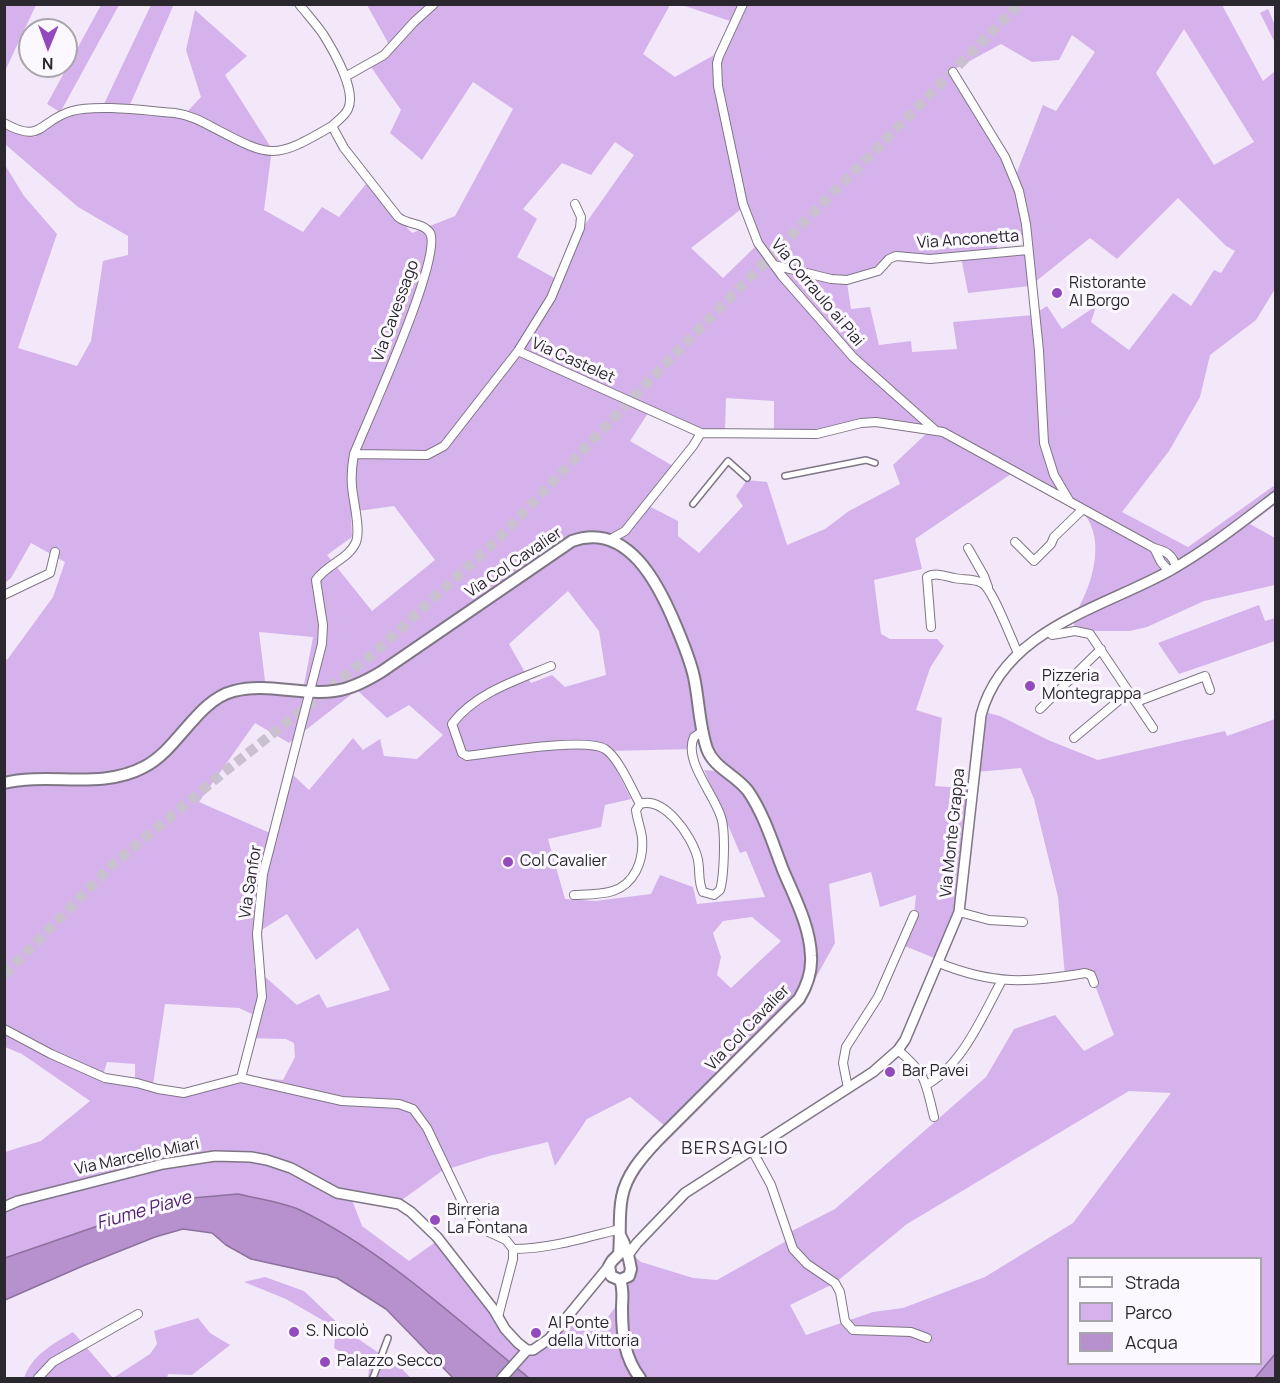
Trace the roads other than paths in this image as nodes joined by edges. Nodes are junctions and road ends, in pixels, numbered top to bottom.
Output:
1 (299, 4) edge
2 (434, 4) edge
3 (743, 4) edge
4 (952, 72) dead end
5 (345, 77) junction
6 (4, 123) edge
7 (332, 126) junction
8 (575, 204) dead end
9 (1028, 250) junction
10 (774, 265) junction
11 (518, 351) junction
12 (935, 430) junction
13 (701, 433) junction
14 (354, 454) junction
15 (874, 463) dead end
16 (785, 476) dead end
17 (747, 478) dead end
18 (1275, 496) edge
19 (1071, 503) junction
20 (693, 504) dead end
21 (1083, 509) junction
22 (609, 540) junction
23 (1015, 542) dead end
24 (968, 548) dead end
25 (55, 552) dead end
26 (1172, 569) junction
27 (988, 588) junction
28 (4, 595) edge
29 (931, 627) dead end
30 (1048, 632) junction
31 (1101, 649) junction
32 (1018, 653) junction
33 (551, 666) dead end
34 (1210, 690) dead end
35 (309, 691) junction
36 (1130, 692) junction
37 (1136, 702) junction
38 (1040, 709) dead end
39 (1154, 728) dead end
40 (703, 731) junction
41 (1074, 738) dead end
42 (4, 783) edge
43 (640, 804) junction
44 (574, 894) dead end
45 (959, 912) junction
46 (914, 915) dead end
47 (1023, 922) dead end
48 (939, 963) junction
49 (1002, 980) junction
50 (1094, 983) dead end
51 (4, 1029) edge
52 (898, 1050) junction
53 (241, 1078) junction
54 (926, 1085) junction
55 (848, 1088) junction
56 (934, 1117) dead end
57 (752, 1150) junction
58 (4, 1207) edge
59 (620, 1232) junction
60 (513, 1249) junction
61 (622, 1264) junction
62 (138, 1314) dead end
63 (498, 1317) junction
64 (388, 1338) dead end
65 (927, 1338) dead end
66 (527, 1350) junction
67 (38, 1378) edge
68 (373, 1378) edge
69 (502, 1378) edge
70 (640, 1378) edge

1 - 5 street
2 - 5 street
3 - 10 street, Via Corraulo ai Piai
4 - 9 street, Via Anconetta
5 - 7 street
6 - 7 street
7 - 14 street, Via Cavessago
8 - 11 street, Via Castelet
9 - 10 street, Via Anconetta
9 - 19 street, Via Anconetta
10 - 12 street, Via Corraulo ai Piai
11 - 13 street, Via Castelet
11 - 14 street
12 - 13 street, Via Castelet
12 - 19 street
13 - 22 street
14 - 35 street, Via Cavessago
15 - 16 street
17 - 20 street
18 - 26 street, Via Monte Grappa
19 - 21 street
21 - 23 street
21 - 26 street
22 - 35 main road, Via Col Cavalier
22 - 40 main road, Via Col Cavalier
24 - 27 street
25 - 28 street
26 - 30 street, Via Monte Grappa
27 - 29 street
27 - 32 street
30 - 31 street
30 - 32 street, Via Monte Grappa
31 - 36 street
31 - 38 street
32 - 45 street, Via Monte Grappa
33 - 43 street
34 - 37 street
35 - 42 main road, Via Col Cavalier
35 - 53 street, Via Sanfor
36 - 37 street
36 - 41 street
37 - 39 street
40 - 43 street
40 - 59 main road, Via Col Cavalier
43 - 44 street
45 - 47 street
45 - 48 street, Via Monte Grappa
46 - 55 street
48 - 49 street
48 - 52 street, Via Monte Grappa
49 - 50 street
49 - 54 street
51 - 53 street
52 - 54 street
52 - 55 street, Via Monte Grappa
53 - 60 street
54 - 56 street
55 - 57 street, Via Monte Grappa
57 - 61 street, Via Monte Grappa
57 - 65 street
58 - 63 street, Via Marcello Miari
59 - 60 street
59 - 61 main road, Via Col Cavalier
60 - 63 street
61 - 66 street, Via Monte Grappa
61 - 70 main road, Via Col Cavalier
62 - 67 street
63 - 66 street, Via Marcello Miari
64 - 68 street
66 - 69 street, Via Monte Grappa

